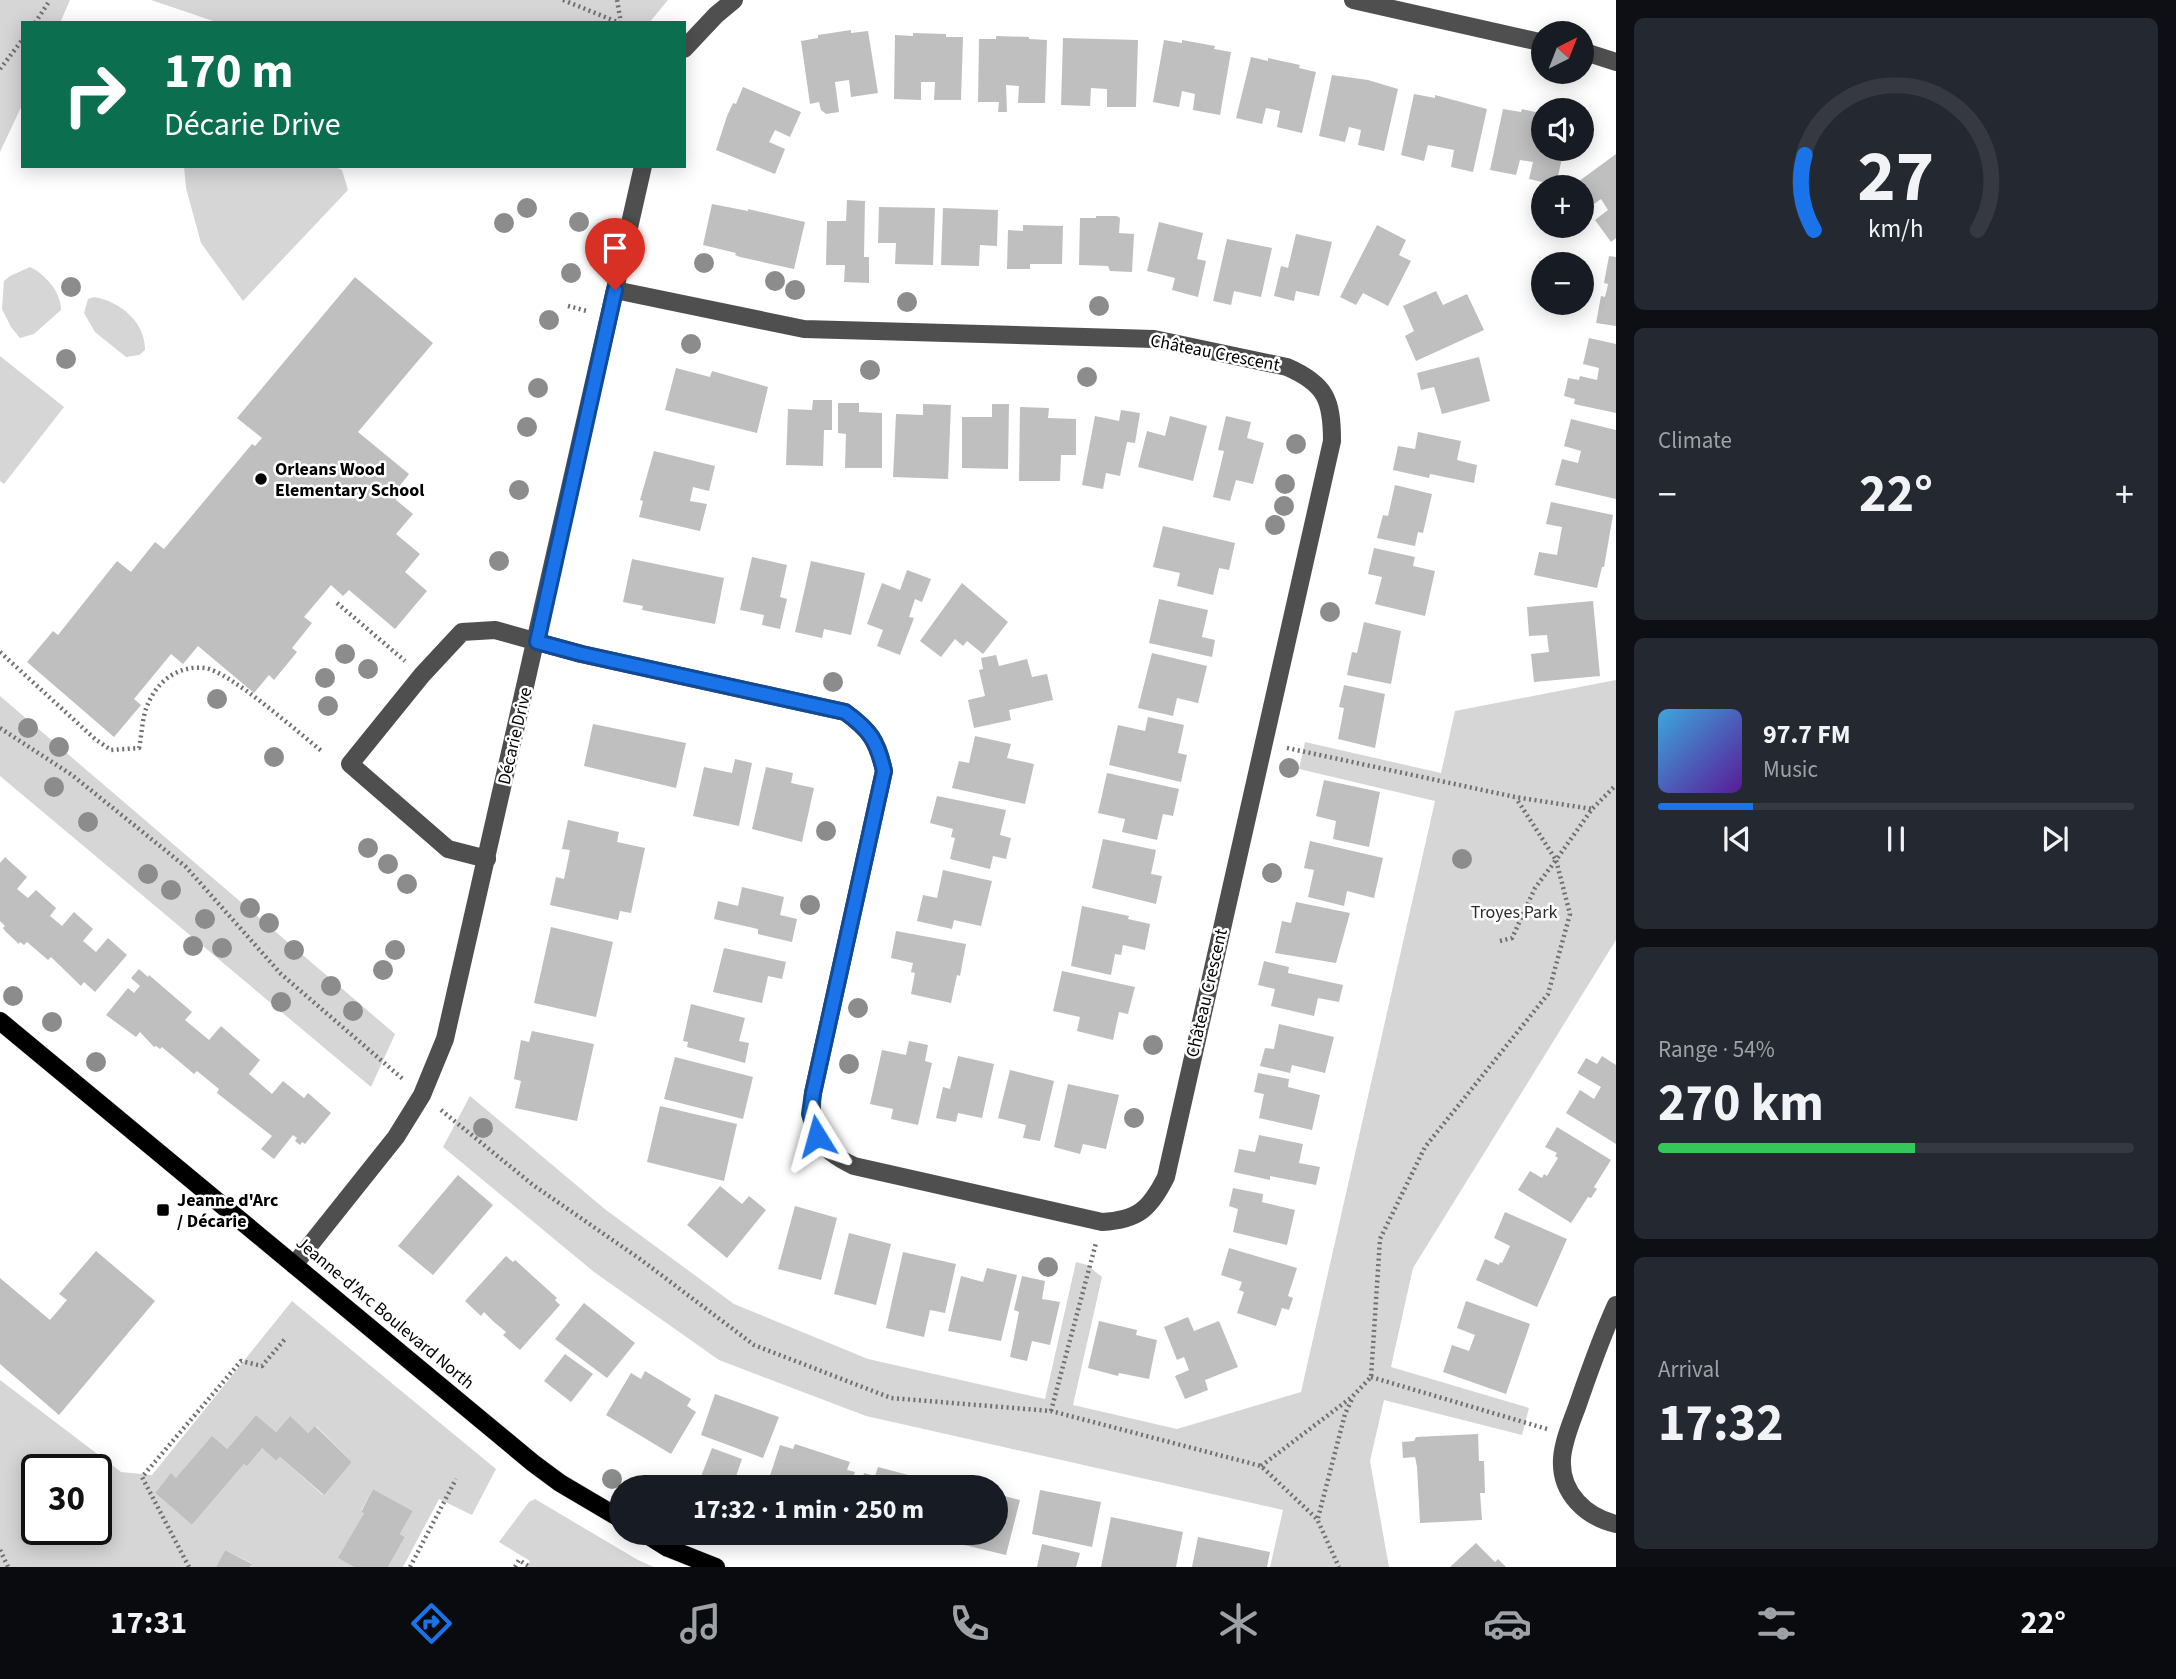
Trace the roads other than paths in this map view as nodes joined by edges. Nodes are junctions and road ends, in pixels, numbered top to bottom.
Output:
1 (734, 0) edge
2 (1353, 0) edge
3 (1404, 6) edge
4 (1531, 40) edge
5 (686, 47) edge
6 (1594, 55) edge
7 (1616, 62) edge
8 (643, 168) edge
9 (615, 290) junction
10 (537, 642) junction
11 (487, 859) junction
12 (0, 1021) edge
13 (294, 1265) junction
14 (1616, 1305) edge
15 (609, 1512) edge
16 (1616, 1524) edge
17 (663, 1545) edge
18 (716, 1567) edge

1 - 5 street
2 - 3 street
3 - 4 street
6 - 7 street
8 - 9 street, Décarie Drive
9 - 10 street, Décarie Drive
9 - 10 street, Château Crescent
10 - 11 street, Décarie Drive
10 - 11 street, Château Crescent
11 - 13 street, Décarie Drive
12 - 13 main road, Jeanne-d'Arc Boulevard North
13 - 15 main road, Jeanne-d'Arc Boulevard North
14 - 16 street
17 - 18 main road

